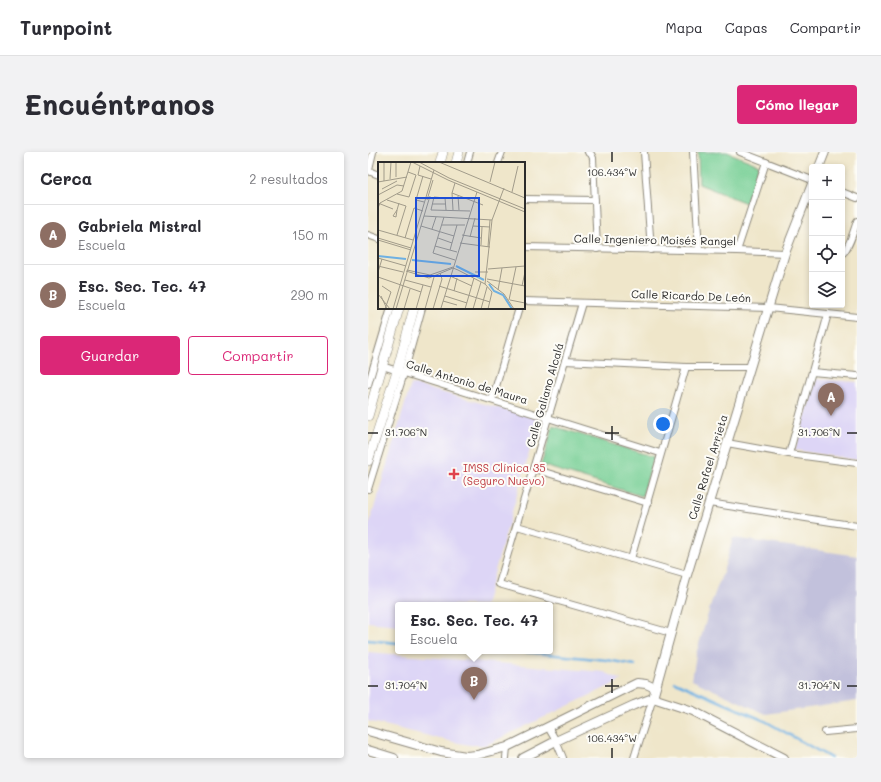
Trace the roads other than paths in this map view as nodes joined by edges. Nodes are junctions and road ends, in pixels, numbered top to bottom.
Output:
1 (373, 152) edge
2 (460, 152) edge
3 (470, 152) edge
4 (502, 152) edge
5 (588, 152) edge
6 (644, 152) edge
7 (693, 152) edge
8 (740, 152) edge
9 (825, 152) edge
10 (456, 162) edge
11 (467, 162) edge
12 (498, 162) edge
13 (766, 162) junction
14 (820, 164) edge
15 (378, 175) edge
16 (809, 179) edge
17 (809, 192) edge
18 (845, 193) edge
19 (857, 198) edge
20 (525, 199) edge
21 (595, 200) junction
22 (857, 221) edge
23 (368, 235) edge
24 (378, 239) edge
25 (525, 248) edge
26 (597, 249) junction
27 (651, 250) junction
28 (699, 250) junction
29 (737, 251) junction
30 (845, 252) edge
31 (785, 253) junction
32 (525, 301) edge
33 (582, 303) junction
34 (769, 308) junction
35 (391, 309) edge
36 (399, 309) edge
37 (414, 309) edge
38 (422, 309) edge
39 (519, 309) edge
40 (828, 314) junction
41 (857, 317) edge
42 (565, 361) junction
43 (382, 366) junction
44 (686, 367) junction
45 (750, 367) junction
46 (400, 372) junction
47 (812, 372) junction
48 (857, 376) edge
49 (368, 385) edge
50 (492, 400) junction
51 (368, 416) edge
52 (549, 418) junction
53 (727, 444) junction
54 (660, 453) junction
55 (789, 454) junction
56 (368, 461) edge
57 (857, 463) edge
58 (534, 469) junction
59 (368, 489) edge
60 (648, 503) junction
61 (709, 503) junction
62 (517, 526) junction
63 (857, 526) edge
64 (631, 559) junction
65 (687, 575) junction
66 (671, 633) junction
67 (655, 688) junction
68 (653, 698) junction
69 (548, 727) junction
70 (857, 729) edge
71 (368, 731) edge
72 (825, 732) dead end
73 (556, 741) junction
74 (507, 747) junction
75 (368, 750) edge
76 (394, 758) edge
77 (506, 758) edge
78 (523, 758) edge
79 (563, 758) edge
80 (634, 758) edge
81 (784, 758) edge

1 - 15 street
2 - 10 main road
3 - 11 street
4 - 12 street
5 - 21 street
6 - 27 street
7 - 28 street
8 - 13 street
9 - 14 street
13 - 16 street
13 - 29 street
17 - 31 street, Calle Rafael Arrieta
18 - 19 street
20 - 21 street
21 - 26 street
22 - 30 street
23 - 24 street
25 - 26 street, Calle Ingeniero Moisés Rangel
26 - 27 street, Calle Ingeniero Moisés Rangel
27 - 28 street, Calle Ingeniero Moisés Rangel
28 - 29 street, Calle Ingeniero Moisés Rangel
29 - 31 street, Calle Ingeniero Moisés Rangel
31 - 34 street, Calle Rafael Arrieta
32 - 33 street, Calle Ricardo De León
33 - 34 street, Calle Ricardo De León
33 - 42 street, Calle Galiano Alcalá
34 - 40 street, Calle Ricardo De León
34 - 45 street, Calle Rafael Arrieta
35 - 49 street
36 - 43 main road
37 - 46 main road
38 - 46 street
39 - 50 street
40 - 41 street, Calle Ricardo De León
40 - 47 street
42 - 44 street
42 - 52 street, Calle Galiano Alcalá
43 - 46 street, Calle Antonio de Maura
43 - 51 main road
44 - 45 street
44 - 54 street
45 - 53 street, Calle Rafael Arrieta
46 - 50 street, Calle Antonio de Maura
46 - 56 main road
46 - 59 street
47 - 48 street
47 - 55 street
50 - 52 street, Calle Antonio de Maura
52 - 54 street, Calle Antonio de Maura
52 - 58 street, Calle Galiano Alcalá
53 - 55 street
53 - 61 street, Calle Rafael Arrieta
54 - 60 street
55 - 57 street
58 - 60 street
58 - 62 street, Calle Galiano Alcalá
60 - 64 street
61 - 63 street
61 - 65 street, Calle Rafael Arrieta
62 - 64 street
62 - 66 street, Calle Galiano Alcalá
64 - 65 street
65 - 66 street, Calle Rafael Arrieta
66 - 67 street, Calle Rafael Arrieta
67 - 68 street, Calle Rafael Arrieta
67 - 69 street
68 - 73 street
68 - 80 street, Calle Rafael Arrieta
68 - 81 street
69 - 73 street
69 - 74 street
70 - 72 street
71 - 74 street
73 - 78 street
73 - 79 street
74 - 77 street
75 - 76 street

